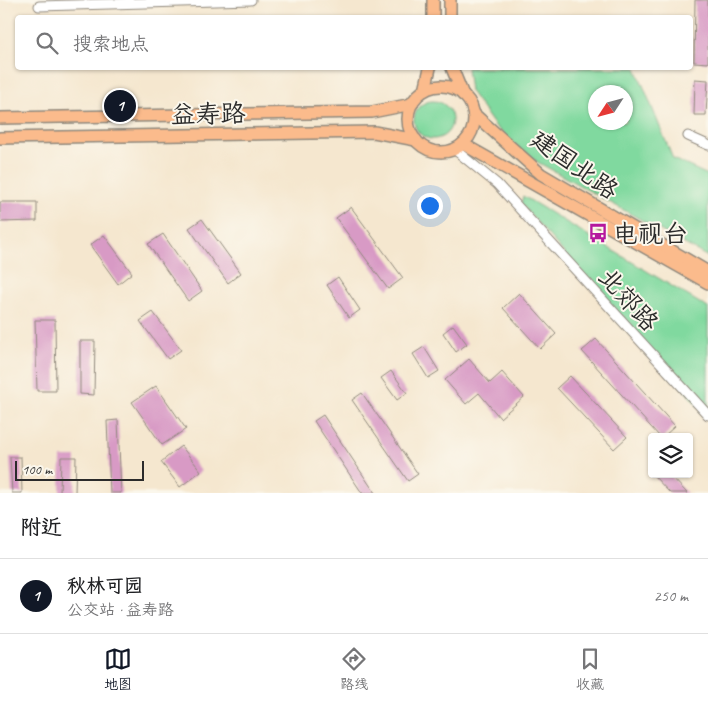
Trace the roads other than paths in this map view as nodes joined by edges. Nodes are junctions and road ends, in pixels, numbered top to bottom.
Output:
1 (250, 0) edge
2 (433, 0) edge
3 (450, 0) edge
4 (39, 6) dead end
5 (433, 15) edge
6 (450, 15) edge
7 (430, 70) edge
8 (453, 70) edge
9 (425, 90) junction
10 (463, 95) junction
11 (412, 104) junction
12 (474, 114) junction
13 (0, 118) edge
14 (688, 136) dead end
15 (0, 138) edge
16 (416, 140) junction
17 (708, 144) edge
18 (459, 146) junction
19 (708, 272) edge
20 (708, 283) edge
21 (708, 415) edge

1 - 4 street
2 - 5 main road
3 - 6 main road
7 - 9 main road
8 - 10 main road
9 - 10 main road
9 - 11 main road
10 - 12 main road
11 - 13 main road, 益寿路
11 - 16 main road
12 - 18 main road
12 - 19 main road, 建国北路
14 - 17 street
15 - 16 main road, 益寿路
16 - 18 main road
18 - 20 main road, 建国北路
18 - 21 street, 北郊路

